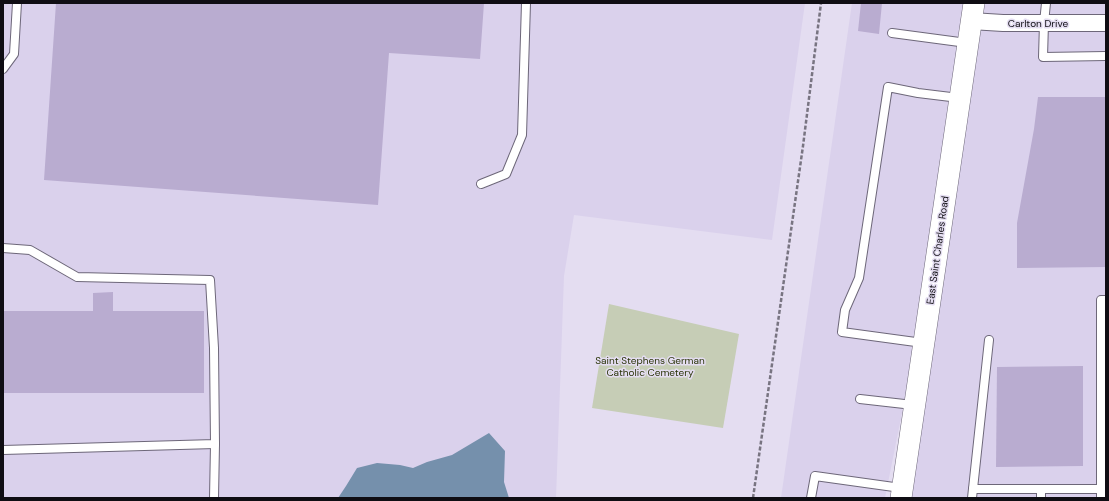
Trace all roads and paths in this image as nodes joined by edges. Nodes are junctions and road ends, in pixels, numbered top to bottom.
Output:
1 (17, 3) edge
2 (526, 3) edge
3 (821, 3) edge
4 (1046, 3) edge
5 (972, 12) edge
6 (1044, 23) junction
7 (1106, 23) edge
8 (892, 33) dead end
9 (968, 43) junction
10 (1106, 56) edge
11 (3, 69) edge
12 (959, 98) junction
13 (481, 184) dead end
14 (3, 248) edge
15 (1106, 300) edge
16 (989, 340) dead end
17 (923, 343) junction
18 (860, 399) dead end
19 (914, 405) junction
20 (216, 444) junction
21 (3, 450) edge
22 (1104, 478) edge
23 (973, 489) junction
24 (1041, 489) junction
25 (1101, 489) junction
26 (901, 493) edge
27 (214, 498) edge
28 (753, 498) edge
29 (811, 498) edge
30 (972, 498) edge
31 (1041, 498) edge
32 (1101, 498) edge

1 - 11 lane
2 - 13 lane
3 - 28 path
4 - 6 lane
5 - 6 street, Carlton Drive
5 - 9 street, East Saint Charles Road
6 - 7 street, Carlton Drive
6 - 10 lane
8 - 9 lane
9 - 12 street, East Saint Charles Road
12 - 17 street, East Saint Charles Road
12 - 17 lane
14 - 20 lane
15 - 22 lane
16 - 23 lane
17 - 19 street, East Saint Charles Road
18 - 19 lane
19 - 26 street, East Saint Charles Road
20 - 21 lane
20 - 27 lane
22 - 25 lane
23 - 24 lane
23 - 30 lane
24 - 25 lane
24 - 31 lane
25 - 32 lane
26 - 29 lane

